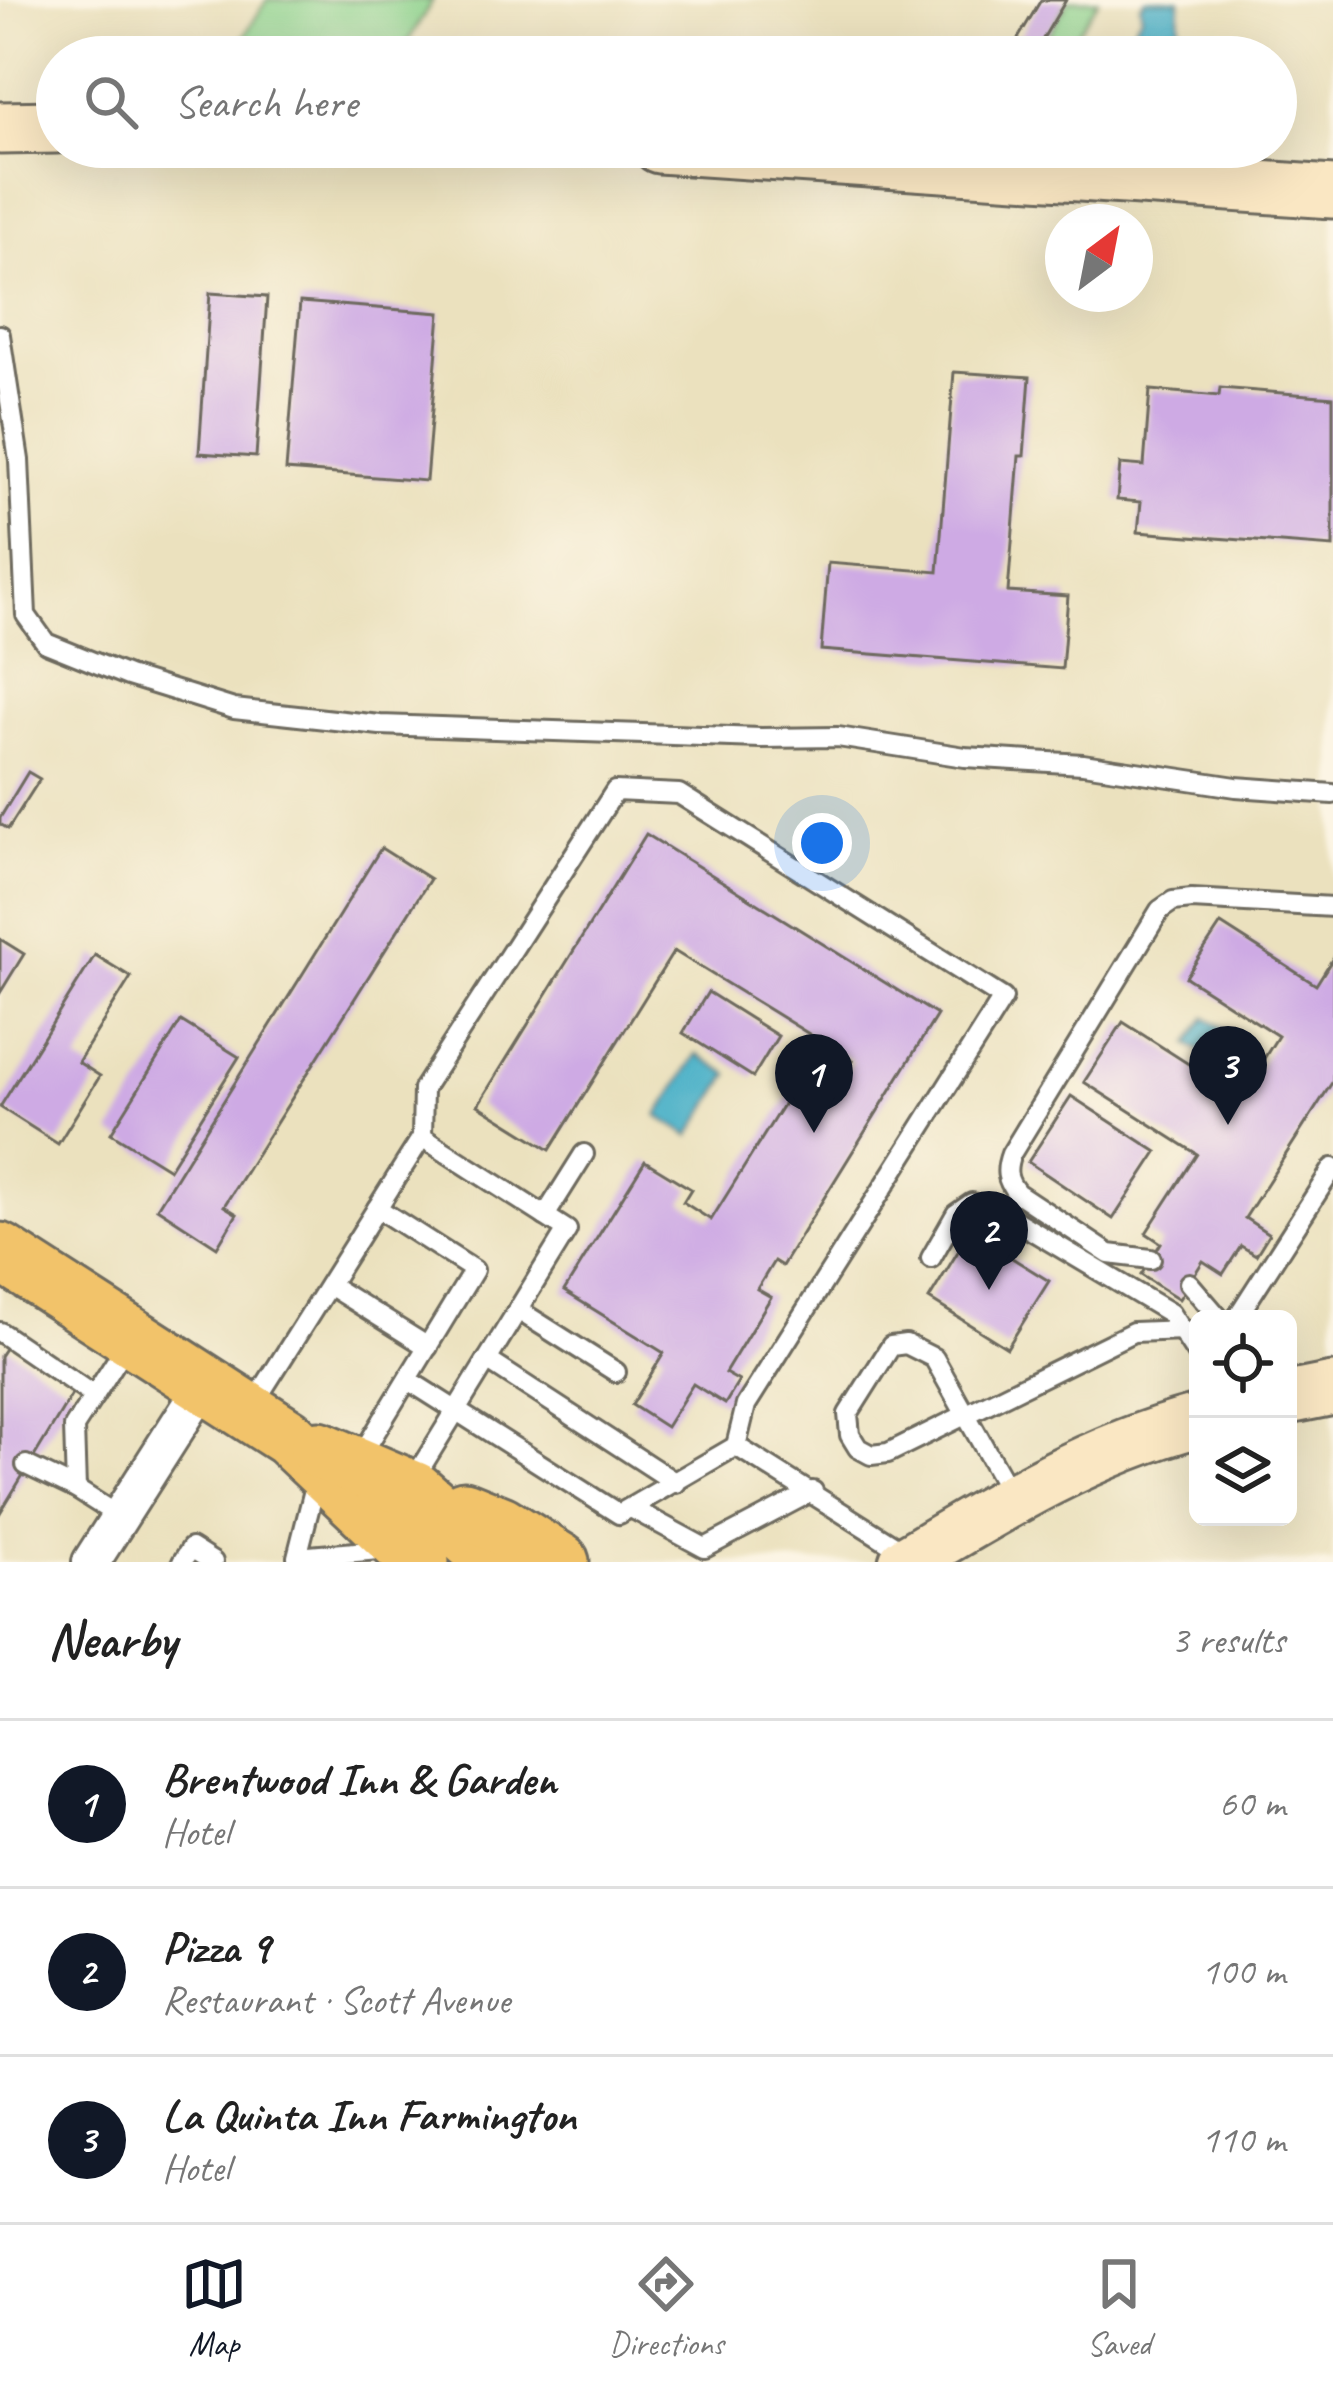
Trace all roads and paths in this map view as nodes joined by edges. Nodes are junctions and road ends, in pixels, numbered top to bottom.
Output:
1 (36, 127) edge
2 (0, 128) edge
3 (974, 168) edge
4 (1333, 192) edge
5 (0, 335) edge
6 (1333, 794) edge
7 (1333, 907) edge
8 (422, 1137) junction
9 (584, 1154) dead end
10 (1333, 1168) edge
11 (377, 1208) junction
12 (545, 1216) junction
13 (2, 1258) edge
14 (931, 1258) dead end
15 (1151, 1259) dead end
16 (1189, 1283) dead end
17 (329, 1285) junction
18 (518, 1310) junction
19 (1212, 1310) edge
20 (1242, 1310) edge
21 (1184, 1330) junction
22 (0, 1332) edge
23 (132, 1336) junction
24 (1189, 1339) edge
25 (428, 1347) junction
26 (487, 1360) junction
27 (616, 1372) dead end
28 (408, 1379) junction
29 (1333, 1389) edge
30 (94, 1396) junction
31 (1297, 1396) edge
32 (456, 1410) junction
33 (966, 1414) junction
34 (1189, 1423) edge
35 (283, 1433) junction
36 (736, 1447) junction
37 (26, 1466) dead end
38 (676, 1483) junction
39 (76, 1489) junction
40 (411, 1489) junction
41 (812, 1491) junction
42 (1013, 1498) junction
43 (631, 1508) junction
44 (120, 1517) junction
45 (411, 1555) edge
46 (295, 1560) edge
47 (909, 1560) edge
48 (91, 1562) edge
49 (182, 1562) edge
50 (213, 1562) edge
51 (496, 1562) edge
52 (560, 1562) edge

1 - 2 main road
3 - 4 main road
5 - 6 lane
7 - 15 lane
8 - 11 lane
8 - 12 lane
8 - 36 lane
9 - 12 lane
10 - 20 lane
11 - 17 lane
11 - 25 lane
12 - 18 lane
13 - 23 main road
14 - 21 lane
16 - 19 lane
17 - 25 lane
17 - 35 lane
18 - 26 lane
18 - 27 lane
21 - 24 lane
21 - 33 lane
22 - 30 lane
23 - 30 lane
23 - 35 main road
25 - 28 lane
26 - 32 lane
26 - 38 lane
28 - 32 lane
28 - 35 lane
29 - 31 main road
30 - 39 lane
32 - 40 lane
32 - 43 lane
33 - 33 lane
33 - 42 lane
34 - 42 main road
35 - 40 main road
35 - 44 street
35 - 45 main road
35 - 46 lane
36 - 38 lane
36 - 41 lane
37 - 39 lane
38 - 43 lane
39 - 44 lane
40 - 51 main road
40 - 52 main road
41 - 43 lane
41 - 47 lane
42 - 47 main road
44 - 48 street
45 - 46 lane
49 - 50 lane

